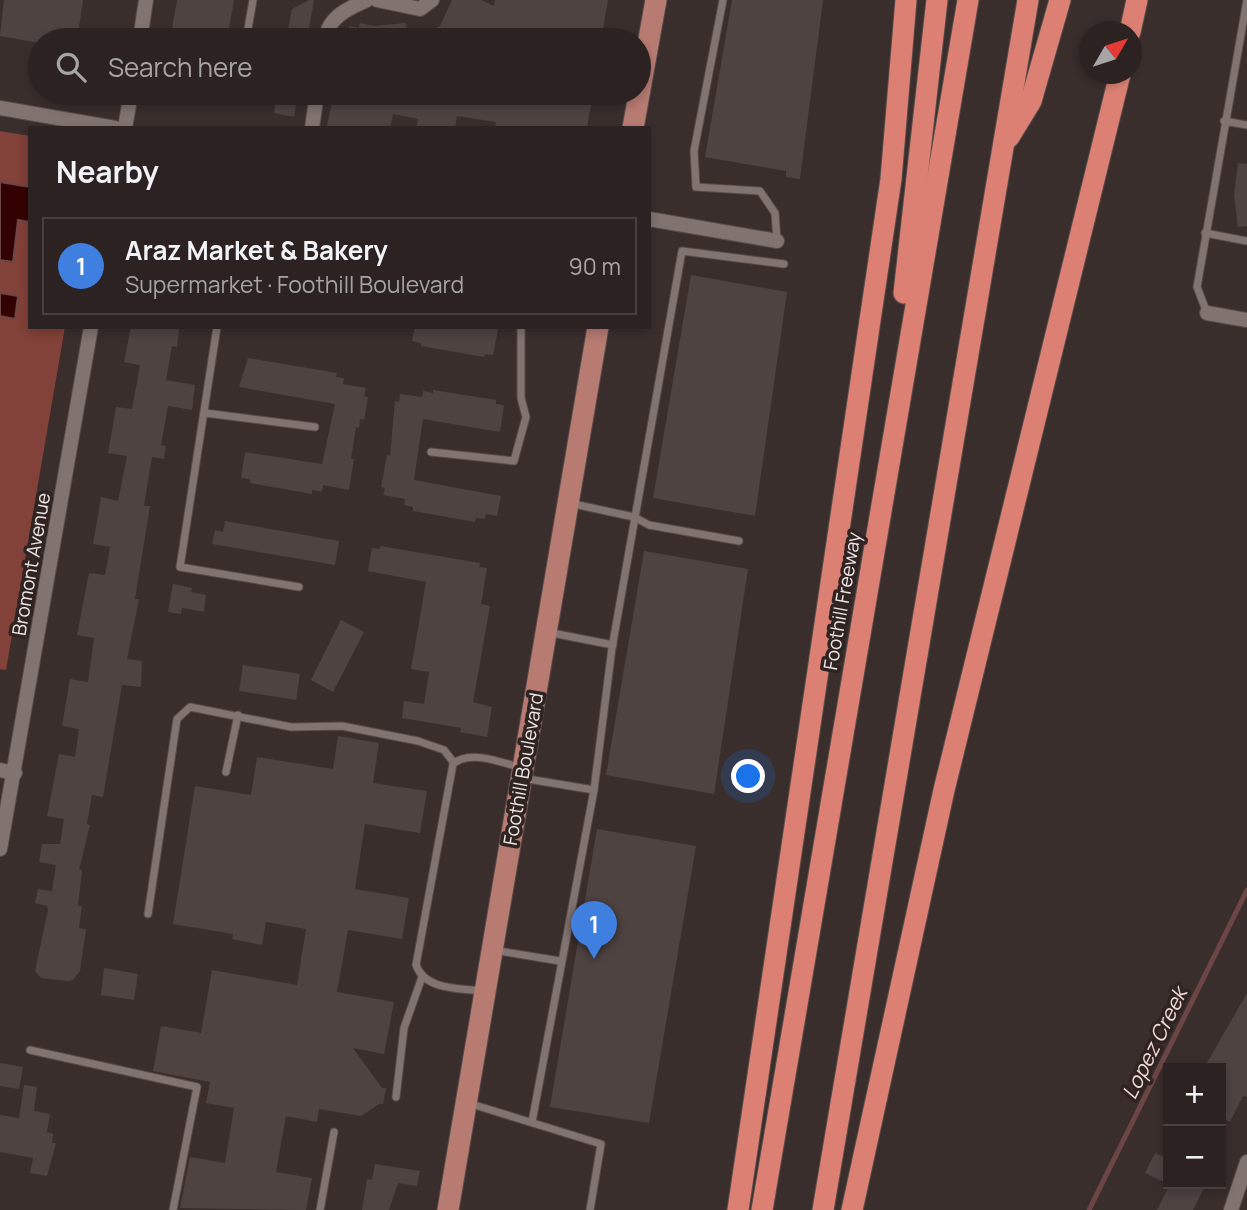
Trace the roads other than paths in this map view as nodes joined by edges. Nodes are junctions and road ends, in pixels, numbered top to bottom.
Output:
1 (146, 0) edge
2 (253, 0) edge
3 (367, 0) edge
4 (377, 0) edge
5 (432, 0) edge
6 (656, 0) edge
7 (723, 0) edge
8 (906, 0) edge
9 (937, 0) edge
10 (968, 0) edge
11 (1028, 0) edge
12 (1060, 0) edge
13 (1247, 0) edge
14 (1137, 3) edge
15 (1246, 16) edge
16 (1133, 21) edge
17 (141, 28) edge
18 (248, 28) edge
19 (328, 28) edge
20 (651, 29) edge
21 (1118, 84) edge
22 (129, 105) edge
23 (315, 105) edge
24 (638, 105) edge
25 (0, 108) edge
26 (1224, 121) junction
27 (1247, 125) edge
28 (104, 126) edge
29 (125, 126) edge
30 (312, 126) edge
31 (634, 126) edge
32 (1003, 148) junction
33 (651, 219) edge
34 (1205, 233) junction
35 (777, 241) joint
36 (1247, 241) edge
37 (784, 264) dead end
38 (1207, 313) joint
39 (1247, 320) edge
40 (91, 329) edge
41 (218, 329) edge
42 (521, 329) edge
43 (598, 329) edge
44 (205, 413) junction
45 (315, 427) dead end
46 (431, 452) dead end
47 (568, 503) junction
48 (880, 514) junction
49 (634, 517) junction
50 (739, 541) dead end
51 (299, 587) dead end
52 (547, 632) junction
53 (613, 645) junction
54 (238, 715) junction
55 (454, 763) junction
56 (7, 772) edge
57 (226, 772) dead end
58 (522, 773) junction
59 (594, 790) junction
60 (0, 849) edge
61 (148, 914) dead end
62 (492, 950) junction
63 (560, 961) junction
64 (422, 977) junction
65 (485, 992) junction
66 (30, 1050) dead end
67 (396, 1097) dead end
68 (466, 1102) junction
69 (532, 1122) junction
70 (334, 1132) dead end
71 (1247, 1162) edge
72 (173, 1210) edge
73 (320, 1210) edge
74 (448, 1210) edge
75 (590, 1210) edge
76 (738, 1210) edge
77 (762, 1210) edge
78 (823, 1210) edge
79 (852, 1210) edge
80 (1231, 1210) edge

1 - 17 street
2 - 18 lane
3 - 19 street
4 - 5 street
6 - 20 main road
7 - 35 lane
8 - 76 highway
9 - 48 highway
10 - 48 highway, Foothill Freeway
11 - 32 highway
12 - 32 highway
13 - 15 lane
14 - 16 highway
15 - 26 lane
21 - 79 highway
22 - 29 street
23 - 30 street
24 - 31 main road
25 - 28 street
26 - 27 lane
26 - 34 lane
32 - 78 highway
33 - 35 street
34 - 36 lane
34 - 38 lane
37 - 49 lane
38 - 39 street
40 - 56 street, Bromont Avenue
41 - 44 lane
42 - 46 lane
43 - 47 main road, Foothill Boulevard
44 - 45 lane
44 - 51 lane
47 - 49 lane
47 - 52 main road, Foothill Boulevard
48 - 77 highway, Foothill Freeway
49 - 50 lane
49 - 53 lane
52 - 53 lane
52 - 58 main road, Foothill Boulevard
53 - 59 lane
54 - 55 lane
54 - 57 lane
54 - 61 lane
55 - 58 lane
55 - 64 lane
56 - 60 street, Bromont Avenue
58 - 59 lane
58 - 62 main road, Foothill Boulevard
59 - 63 lane
62 - 63 lane
62 - 65 main road, Foothill Boulevard
63 - 69 lane
64 - 65 lane
64 - 67 lane
65 - 68 main road, Foothill Boulevard
66 - 72 lane
68 - 69 lane
68 - 74 main road, Foothill Boulevard
69 - 75 lane
70 - 73 lane
71 - 80 street

